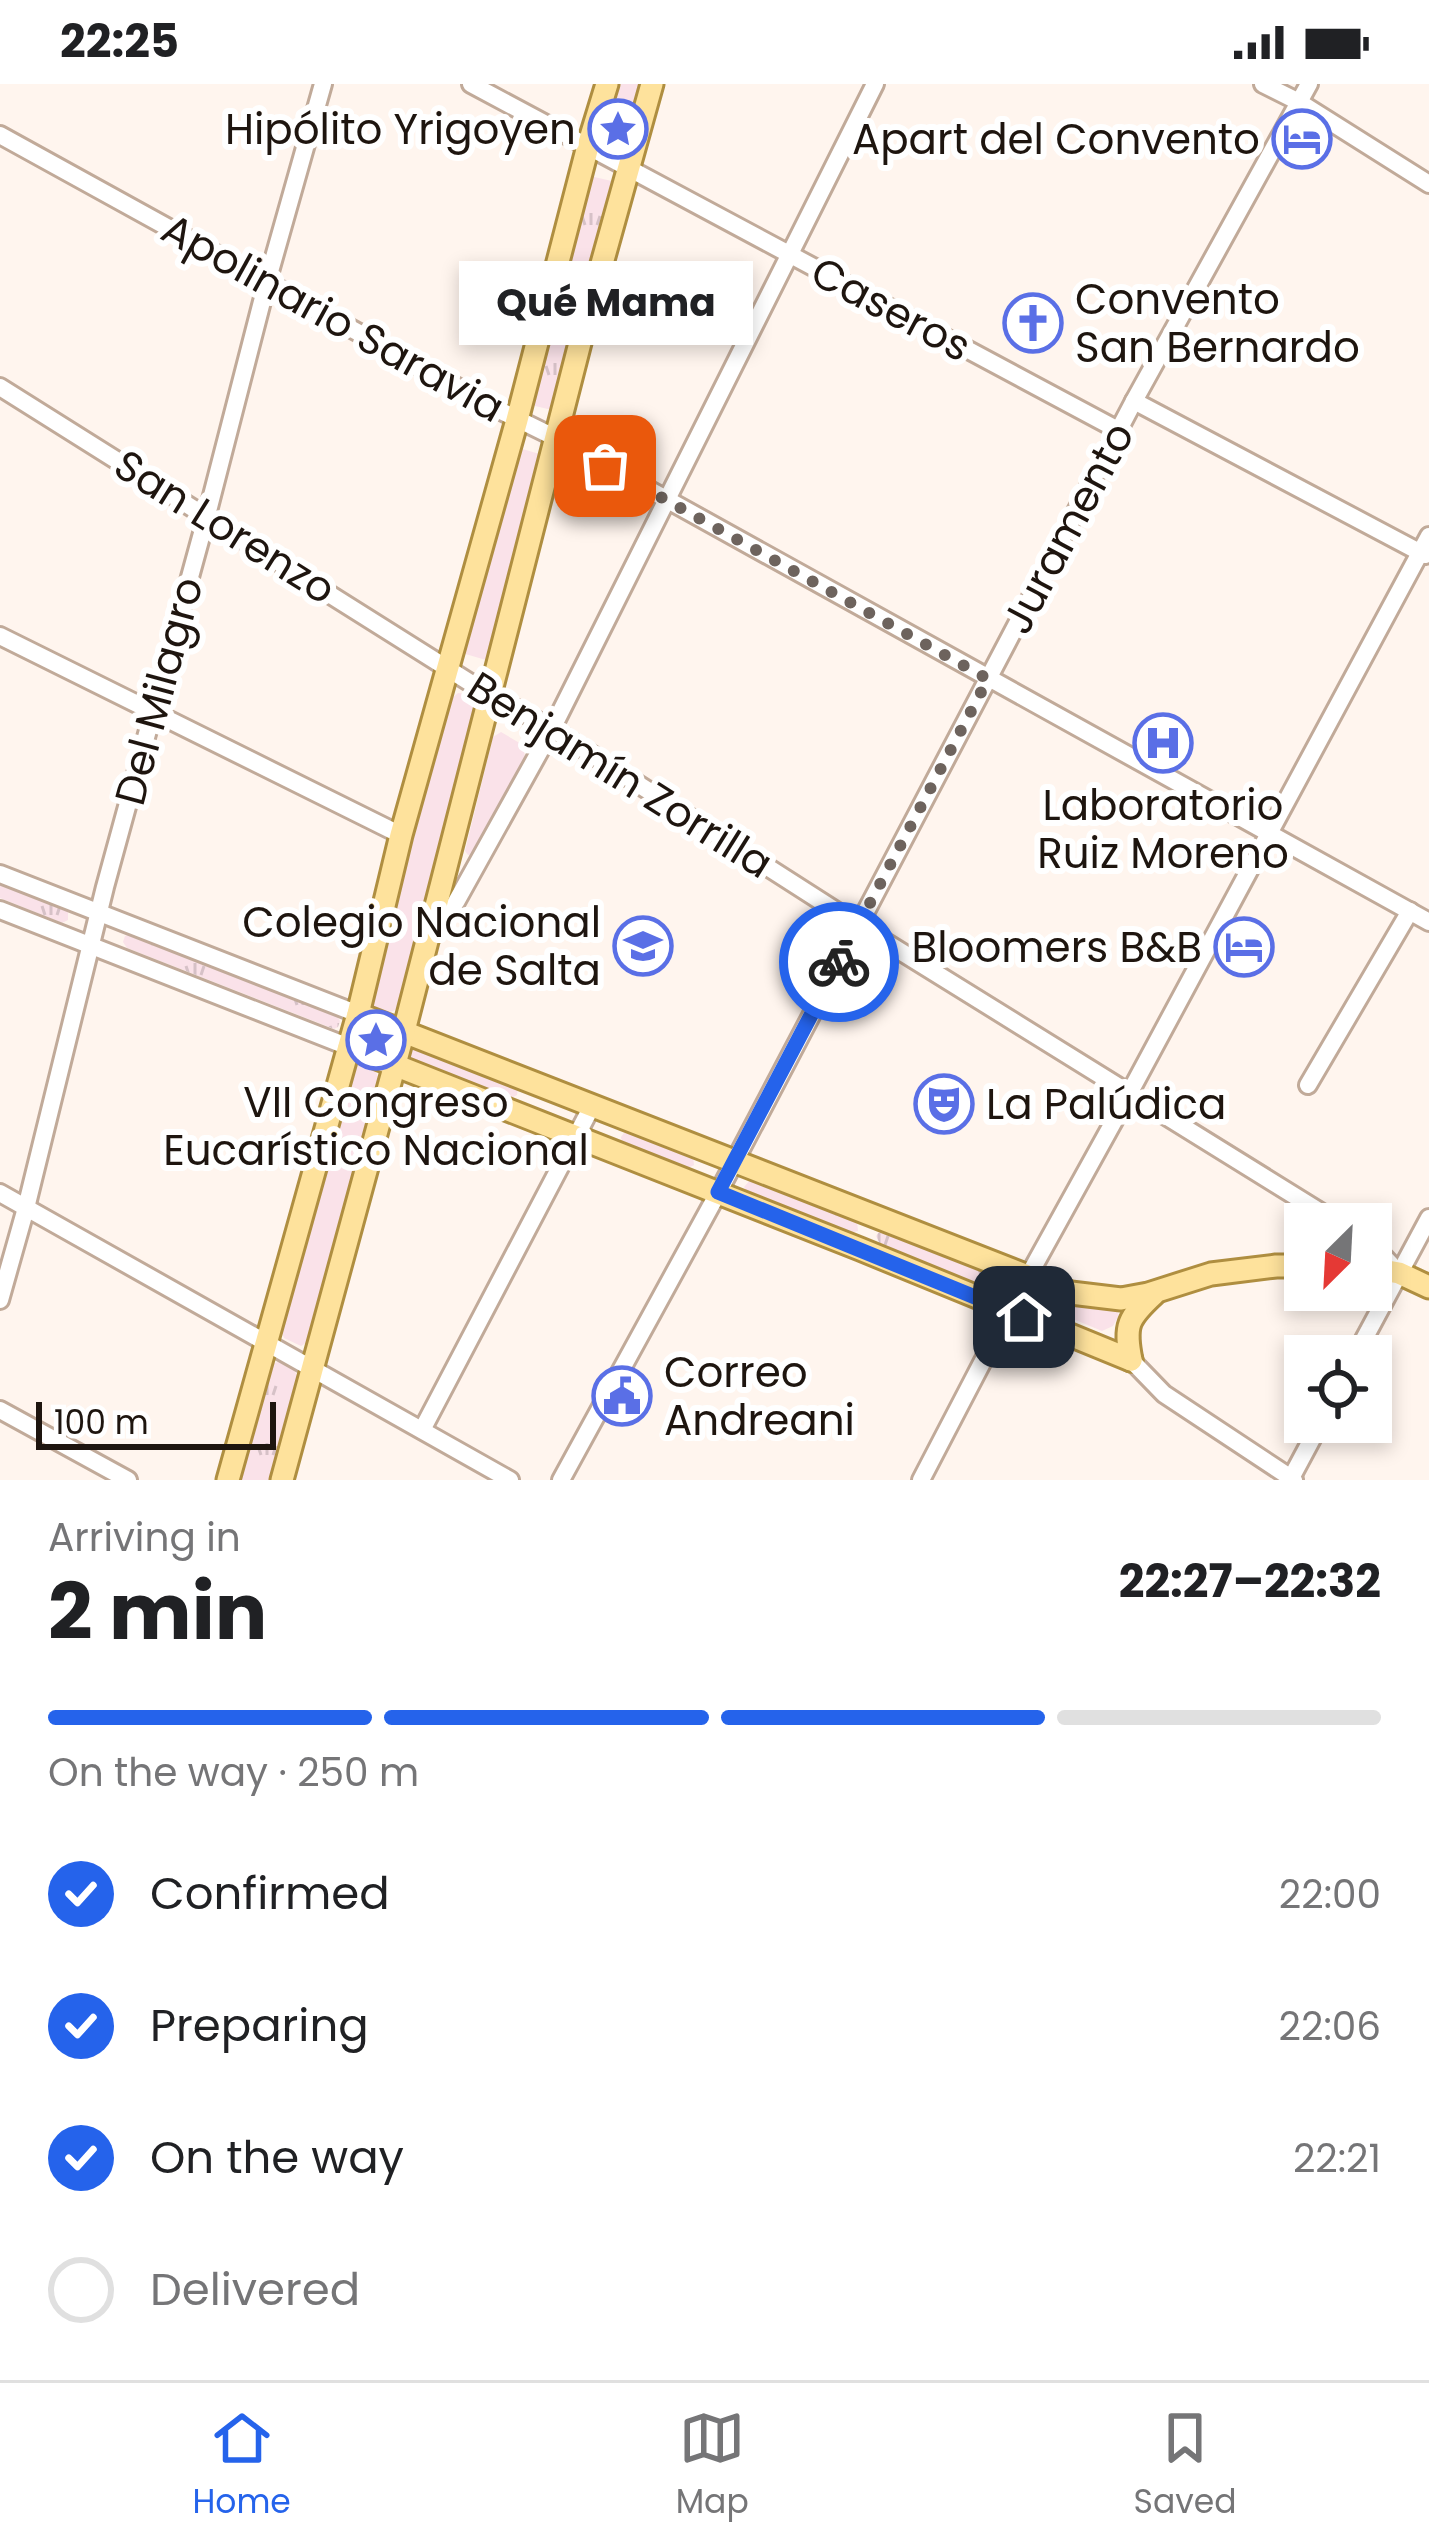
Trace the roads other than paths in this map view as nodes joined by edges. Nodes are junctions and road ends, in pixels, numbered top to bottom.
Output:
1 (323, 84) edge
2 (471, 84) edge
3 (607, 84) edge
4 (652, 84) edge
5 (875, 84) edge
6 (1263, 84) edge
7 (1309, 84) edge
8 (1300, 102) junction
9 (0, 135) edge
10 (588, 146) junction
11 (628, 170) junction
12 (1429, 184) edge
13 (792, 255) junction
14 (266, 282) junction
15 (0, 388) edge
16 (1134, 401) junction
17 (518, 420) junction
18 (1118, 430) junction
19 (556, 438) junction
20 (665, 501) junction
21 (207, 515) junction
22 (1426, 548) edge
23 (0, 636) edge
24 (449, 668) junction
25 (988, 679) junction
26 (489, 692) junction
27 (153, 712) junction
28 (552, 728) junction
29 (1268, 833) junction
30 (401, 835) junction
31 (0, 874) edge
32 (0, 910) edge
33 (1410, 911) junction
34 (99, 912) junction
35 (1429, 922) edge
36 (858, 925) junction
37 (426, 944) junction
38 (91, 945) junction
39 (358, 1014) junction
40 (404, 1031) junction
41 (349, 1047) junction
42 (394, 1066) junction
43 (1308, 1085) dead end
44 (1130, 1092) junction
45 (592, 1106) junction
46 (578, 1138) junction
47 (735, 1159) junction
48 (718, 1192) junction
49 (0, 1193) edge
50 (1307, 1203) edge
51 (26, 1208) junction
52 (874, 1215) junction
53 (1429, 1218) edge
54 (860, 1250) junction
55 (1392, 1265) edge
56 (1284, 1266) edge
57 (1392, 1272) edge
58 (1400, 1273) junction
59 (1029, 1275) junction
60 (1429, 1288) edge
61 (1159, 1289) junction
62 (0, 1300) edge
63 (1009, 1310) junction
64 (1366, 1335) edge
65 (266, 1343) junction
66 (1131, 1360) junction
67 (313, 1368) junction
68 (0, 1410) edge
69 (422, 1430) junction
70 (1310, 1443) edge
71 (1292, 1479) edge
72 (128, 1480) edge
73 (228, 1480) edge
74 (282, 1480) edge
75 (510, 1480) edge
76 (560, 1480) edge
77 (921, 1480) edge

1 - 14 street, Del Milagro
2 - 10 street, Caseros
3 - 10 main road
4 - 11 main road
5 - 13 street
6 - 8 street
7 - 8 street, Juramento
8 - 12 street
8 - 16 street, Juramento
9 - 14 street, Apolinario Saravia
10 - 11 street, Caseros
10 - 17 main road
11 - 13 street, Caseros
11 - 19 main road
13 - 18 street, Caseros
13 - 20 street
14 - 17 street, Apolinario Saravia
14 - 21 street, Del Milagro
15 - 21 street, San Lorenzo
16 - 18 street, Juramento
16 - 22 street
17 - 19 street, Apolinario Saravia
17 - 24 main road
18 - 25 street, Juramento
19 - 20 street, Apolinario Saravia
19 - 26 main road
20 - 25 street, Apolinario Saravia
20 - 28 street
21 - 24 street, San Lorenzo
21 - 27 street, Del Milagro
22 - 29 street
23 - 27 street
24 - 26 street, Benjamín Zorrilla
24 - 30 main road
25 - 29 street, Apolinario Saravia
25 - 36 street, Juramento
26 - 28 street, Benjamín Zorrilla
26 - 37 main road
27 - 30 street
27 - 34 street, Del Milagro
28 - 36 street, Benjamín Zorrilla
28 - 37 street
29 - 33 street, Apolinario Saravia
29 - 44 street
30 - 39 main road
31 - 34 street
32 - 38 street
33 - 35 street, Apolinario Saravia
33 - 43 street
34 - 38 street, Del Milagro
34 - 39 street
36 - 44 street, Benjamín Zorrilla
36 - 47 street, Juramento
37 - 40 main road
38 - 41 street
38 - 51 street, Del Milagro
39 - 40 main road
39 - 41 main road
40 - 42 main road
40 - 45 main road
41 - 42 main road
41 - 65 main road
42 - 46 main road
42 - 67 main road
44 - 50 street, Benjamín Zorrilla
44 - 59 street
45 - 46 street
45 - 47 main road
46 - 48 main road
46 - 69 street
47 - 48 street, Juramento
47 - 52 main road
48 - 54 main road
48 - 76 street, Juramento
49 - 51 street
51 - 62 street, Del Milagro
51 - 65 street
52 - 54 main road
52 - 59 main road
53 - 58 street
54 - 63 main road
55 - 58 street
56 - 61 main road
57 - 58 main road
58 - 60 main road
58 - 64 street
59 - 61 main road
59 - 63 street
61 - 66 main road
63 - 66 main road
63 - 77 street
65 - 67 street
65 - 73 main road
66 - 71 street
67 - 69 street
67 - 74 main road
68 - 72 street
69 - 75 street
70 - 71 street

